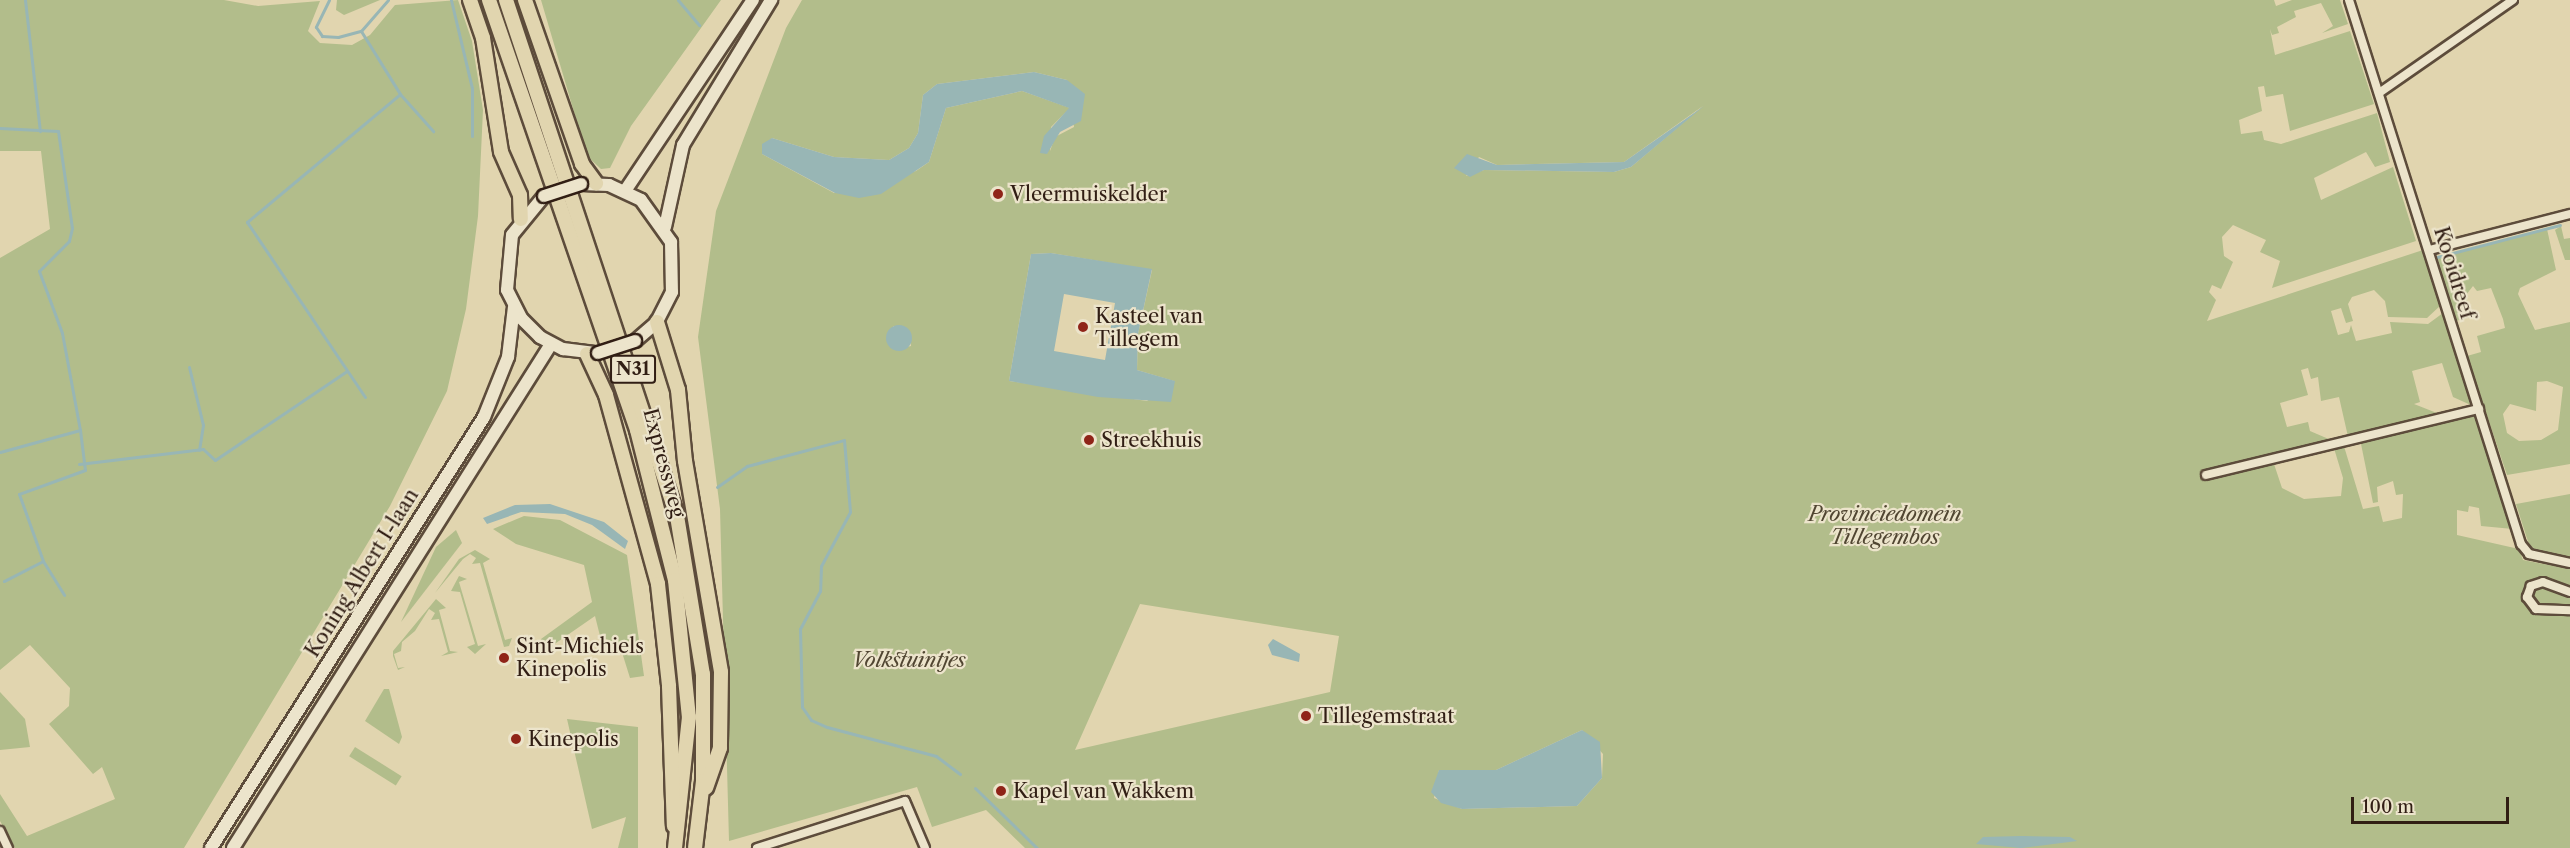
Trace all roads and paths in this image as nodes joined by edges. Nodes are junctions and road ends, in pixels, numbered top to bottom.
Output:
1 (470, 0) edge
2 (489, 0) edge
3 (506, 0) edge
4 (525, 0) edge
5 (753, 0) edge
6 (771, 0) edge
7 (2349, 0) edge
8 (2513, 0) edge
9 (2379, 93) junction
10 (596, 183) junction
11 (625, 191) junction
12 (2570, 214) edge
13 (521, 219) junction
14 (665, 227) junction
15 (2430, 250) junction
16 (514, 307) junction
17 (657, 322) junction
18 (551, 344) junction
19 (593, 354) junction
20 (2480, 409) junction
21 (2205, 475) dead end
22 (2570, 563) edge
23 (2570, 592) edge
24 (2570, 610) edge
25 (702, 798) junction
26 (0, 831) edge
27 (676, 844) edge
28 (761, 847) edge
29 (9, 848) edge
30 (211, 848) edge
31 (233, 848) edge
32 (695, 848) edge
33 (925, 848) edge

1 - 13 highway
2 - 27 highway, Expressweg / N31
3 - 25 highway, Expressweg / N31
4 - 10 highway
5 - 11 main road
6 - 14 main road
7 - 9 street, Kooidreef
8 - 9 street
9 - 15 street, Kooidreef
10 - 11 main road
10 - 13 main road, Koning Albert I-laan, bridge
11 - 14 main road
12 - 15 street
13 - 16 main road, Koning Albert I-laan
14 - 17 main road
15 - 20 street, Kooidreef
16 - 18 main road, Koning Albert I-laan
16 - 30 main road, Koning Albert I-laan
17 - 19 main road, bridge
17 - 25 highway, N31
18 - 19 main road, Koning Albert I-laan
18 - 31 main road, Koning Albert I-laan
19 - 27 highway, N31
20 - 21 street
20 - 22 street, Kooidreef
23 - 24 street
25 - 32 highway, Expressweg / N31
26 - 29 street
28 - 33 street

